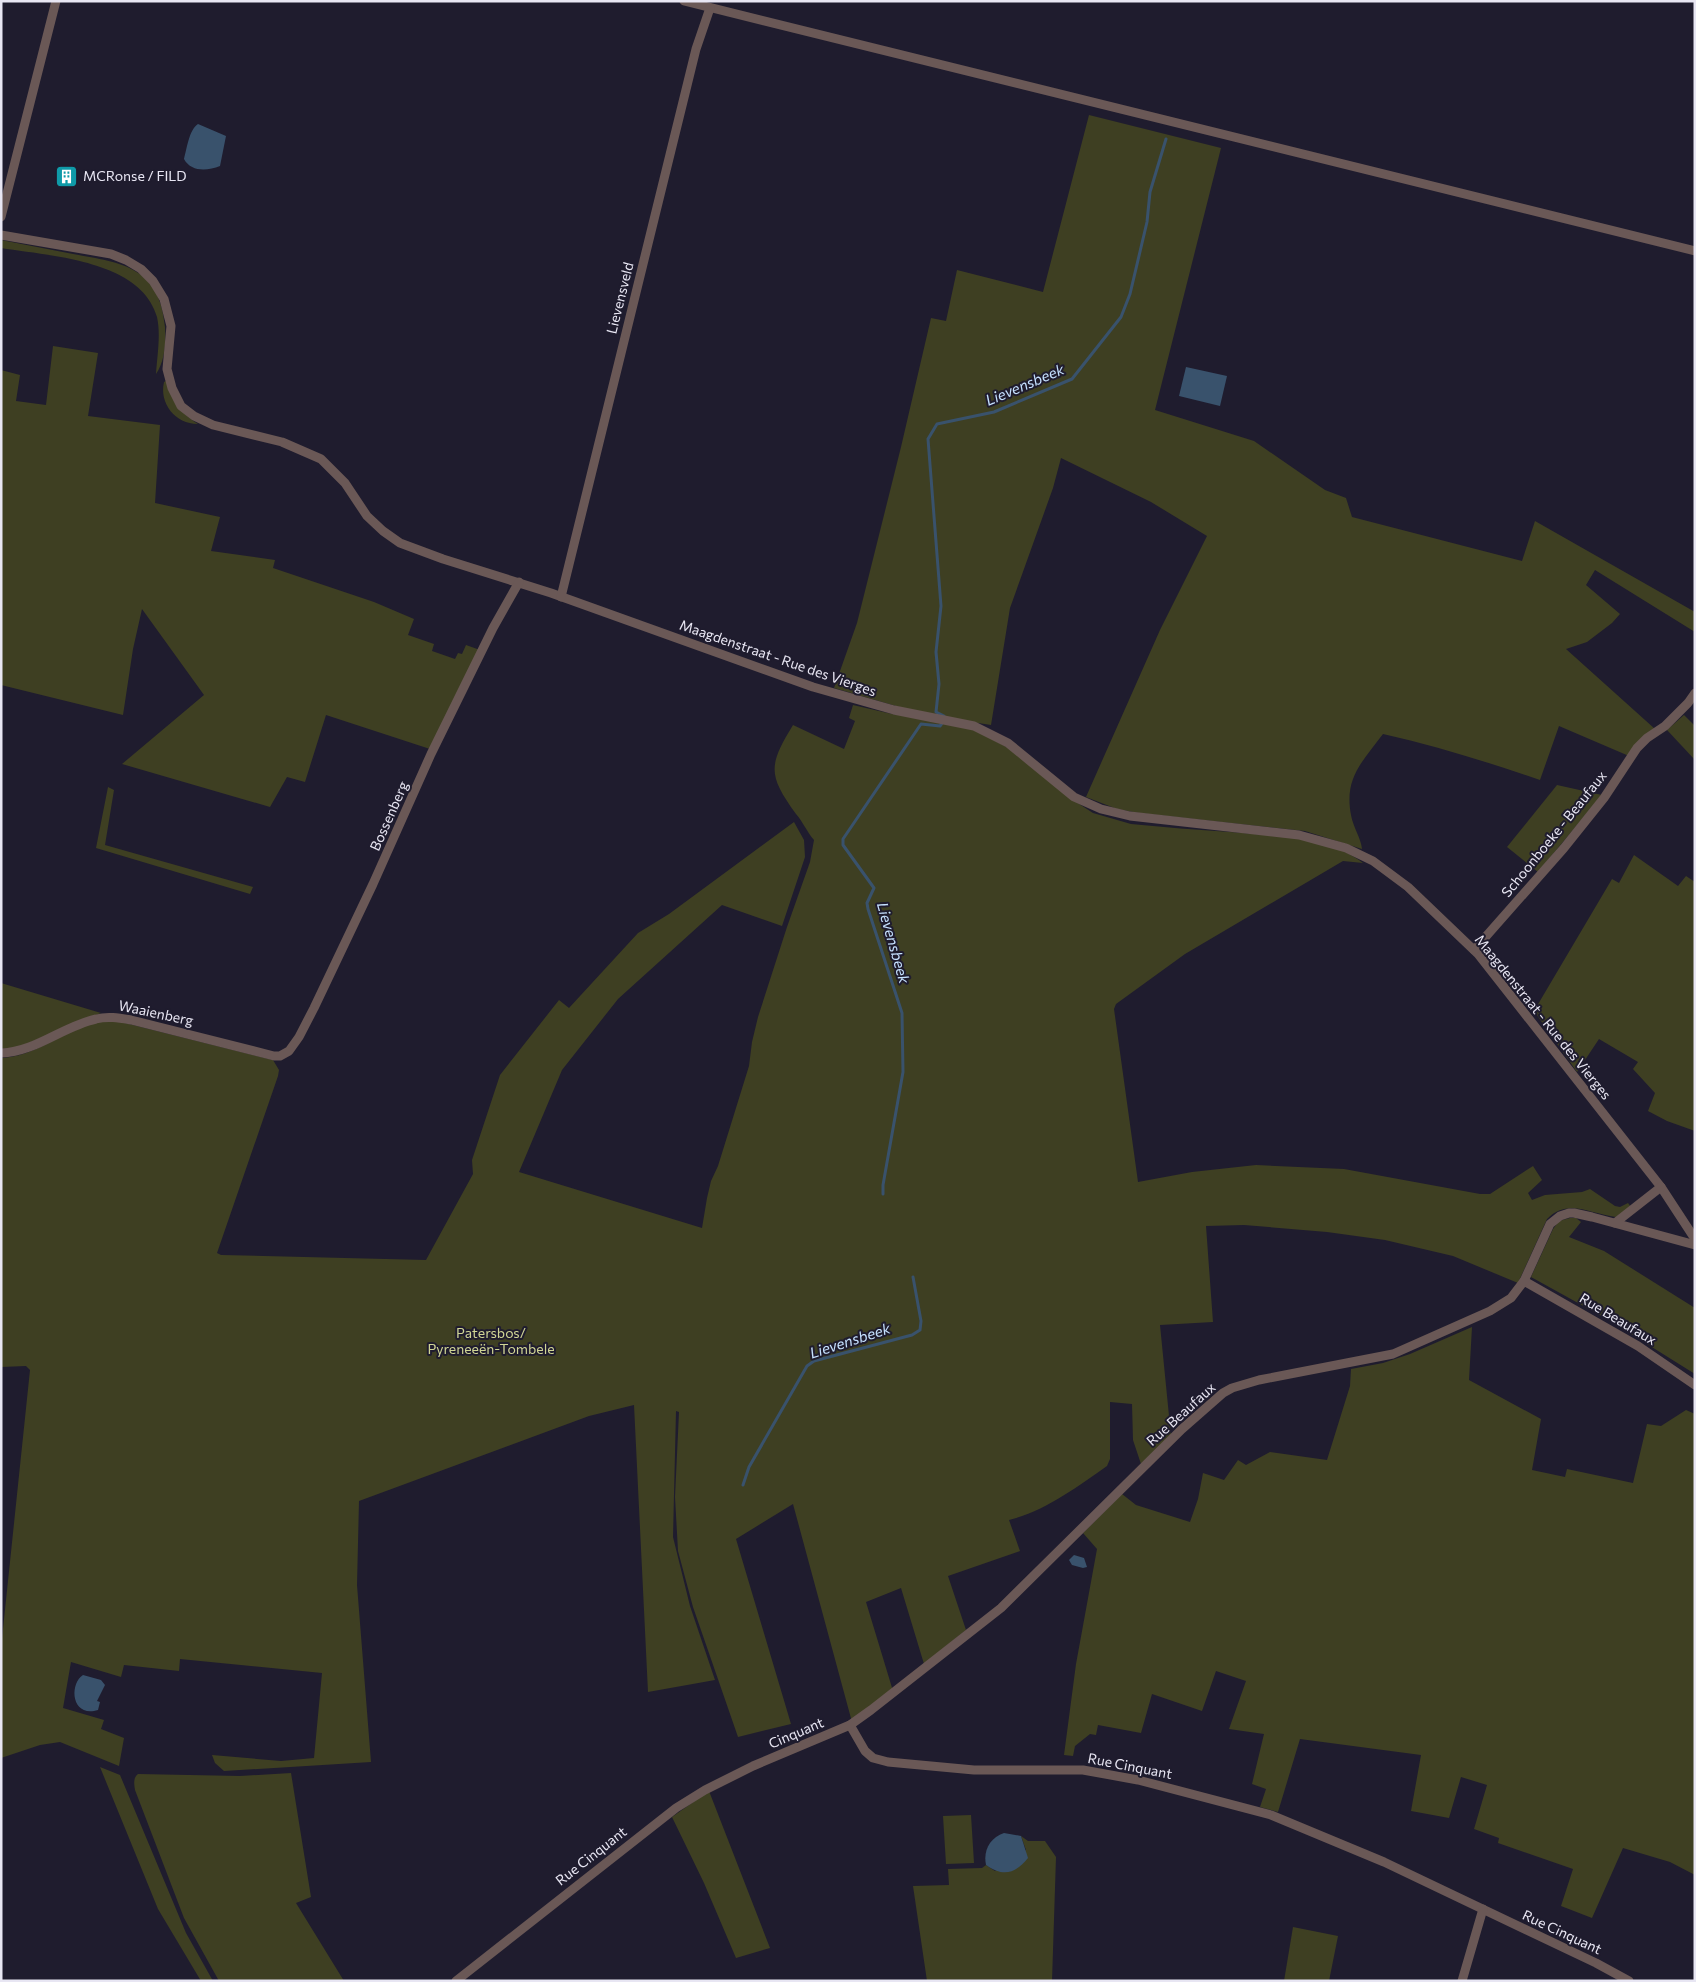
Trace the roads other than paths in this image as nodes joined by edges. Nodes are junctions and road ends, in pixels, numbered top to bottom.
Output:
1 (56, 1) edge
2 (684, 1) edge
3 (710, 8) junction
4 (1, 217) edge
5 (1, 235) edge
6 (1695, 251) edge
7 (519, 582) junction
8 (561, 597) junction
9 (1695, 693) edge
10 (1474, 950) junction
11 (1, 1053) edge
12 (280, 1056) joint
13 (1661, 1188) junction
14 (1615, 1223) junction
15 (1695, 1239) edge
16 (1695, 1245) edge
17 (1526, 1278) junction
18 (1695, 1385) edge
19 (850, 1725) junction
20 (753, 1766) joint
21 (1483, 1909) junction
22 (456, 1981) edge
23 (1462, 1981) edge
24 (1629, 1981) edge

1 - 4 street
2 - 3 street
3 - 6 street
3 - 8 street, Lievensveld
5 - 7 street, Maagdenstraat - Rue des Vierges
7 - 8 street, Maagdenstraat - Rue des Vierges
7 - 12 street, Bossenberg
8 - 10 street, Maagdenstraat - Rue des Vierges
9 - 10 street, Schoonboeke - Beaufaux
10 - 13 street, Maagdenstraat - Rue des Vierges
11 - 12 street, Waaienberg
13 - 14 street
13 - 15 street
14 - 16 street, Rue Beaufaux
14 - 17 street, Rue Beaufaux
17 - 18 street, Rue Beaufaux
17 - 19 street, Rue Beaufaux
19 - 20 street, Cinquant
19 - 21 street, Rue Cinquant
20 - 22 street, Rue Cinquant
21 - 23 street
21 - 24 street, Rue Cinquant

